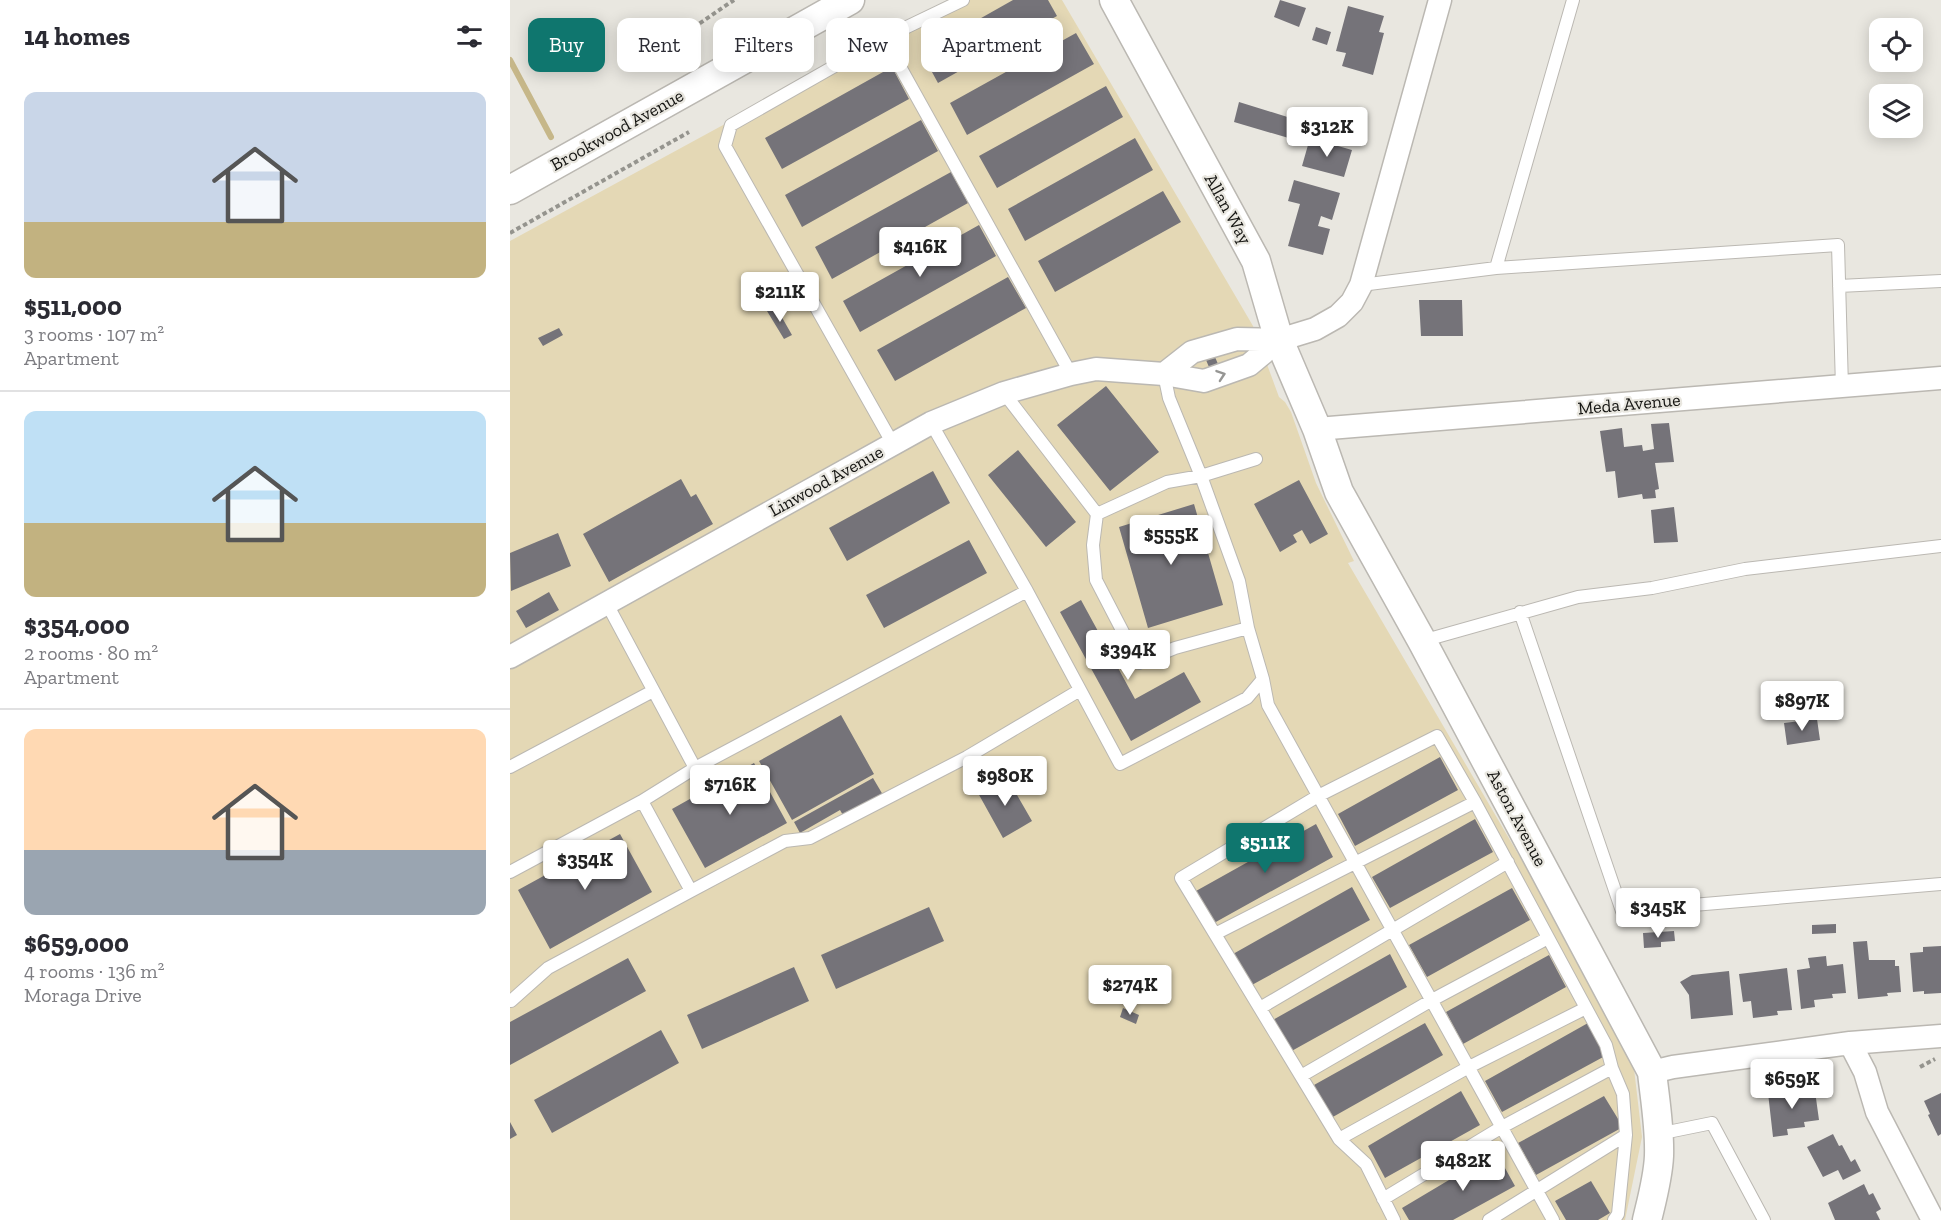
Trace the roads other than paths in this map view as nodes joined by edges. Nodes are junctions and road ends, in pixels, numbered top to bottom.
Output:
1 (850, 0) edge
2 (963, 0) edge
3 (1114, 0) edge
4 (1440, 0) edge
5 (1573, 0) edge
6 (909, 26) edge
7 (826, 71) edge
8 (903, 72) edge
9 (510, 190) edge
10 (1496, 268) junction
11 (1941, 281) edge
12 (1361, 285) junction
13 (1839, 286) junction
14 (1279, 340) junction
15 (1071, 374) junction
16 (1164, 374) junction
17 (1941, 378) edge
18 (1842, 387) junction
19 (1004, 393) junction
20 (931, 423) junction
21 (1317, 429) junction
22 (894, 444) junction
23 (1256, 459) dead end
24 (1201, 476) junction
25 (1097, 514) junction
26 (1941, 546) edge
27 (1027, 591) junction
28 (606, 602) junction
29 (1520, 612) junction
30 (1248, 628) junction
31 (1422, 641) junction
32 (510, 657) edge
33 (1263, 679) junction
34 (1080, 690) junction
35 (653, 691) junction
36 (510, 767) edge
37 (695, 768) junction
38 (1318, 796) junction
39 (642, 801) junction
40 (1475, 802) junction
41 (1355, 862) junction
42 (1508, 862) junction
43 (510, 872) edge
44 (1941, 884) edge
45 (691, 891) junction
46 (1392, 930) junction
47 (1215, 934) junction
48 (1548, 938) junction
49 (1432, 1000) junction
50 (510, 1001) edge
51 (1260, 1008) junction
52 (1586, 1008) junction
53 (1941, 1036) edge
54 (1850, 1043) junction
55 (1469, 1067) junction
56 (1612, 1068) junction
57 (1652, 1072) junction
58 (1301, 1076) junction
59 (1502, 1127) junction
60 (1658, 1134) junction
61 (1626, 1135) junction
62 (1339, 1139) junction
63 (1537, 1190) junction
64 (1383, 1199) junction
65 (1760, 1218) edge
66 (1394, 1220) edge
67 (1489, 1220) edge
68 (1553, 1220) edge
69 (1614, 1220) edge
70 (1647, 1220) edge
71 (1933, 1220) edge

1 - 9 street, Brookwood Avenue
2 - 6 lane
3 - 14 street, Allan Way
4 - 12 street, Linwood Avenue
5 - 10 lane
7 - 22 lane
8 - 15 lane
10 - 12 lane
10 - 13 lane
11 - 13 lane
12 - 14 street, Linwood Avenue
13 - 18 lane
14 - 16 street, Linwood Avenue
16 -> 14 street, Linwood Avenue
14 - 21 street, Allan Way
15 - 16 street, Linwood Avenue
15 - 19 street, Linwood Avenue
16 - 24 lane
17 - 18 street, Meda Avenue
18 - 21 street, Meda Avenue
19 - 20 street, Linwood Avenue
19 - 25 lane
20 - 22 street, Linwood Avenue
20 - 27 lane
21 - 31 street, Aston Avenue
22 - 28 street, Linwood Avenue
23 - 24 lane
24 - 25 lane
24 - 30 lane
25 - 30 lane
26 - 29 lane
27 - 34 lane
27 - 37 lane
28 - 32 street, Linwood Avenue
28 - 35 lane
29 - 31 lane
29 - 44 lane
30 - 33 lane
31 - 57 street, Aston Avenue
33 - 34 lane
33 - 38 lane
34 - 45 lane
35 - 36 lane
35 - 37 lane
37 - 39 lane
38 - 40 lane
38 - 41 lane
38 - 47 lane
39 - 43 lane
39 - 45 lane
40 - 41 lane
40 - 42 lane
41 - 46 lane
41 - 47 lane
42 - 46 lane
42 - 48 lane
45 - 50 lane
46 - 49 lane
46 - 51 lane
47 - 51 lane
48 - 49 lane
48 - 52 lane
49 - 55 lane
49 - 58 lane
51 - 58 lane
52 - 55 lane
52 - 56 lane
53 - 54 street
54 - 57 street
54 - 71 street
55 - 59 lane
55 - 62 lane
56 - 59 lane
56 - 61 lane
57 - 60 street, Aston Avenue
58 - 62 lane
59 - 63 lane
59 - 64 lane
60 - 65 lane
60 - 70 street, Aston Avenue
61 - 63 lane
61 - 69 lane
62 - 64 lane
63 - 67 lane
63 - 68 lane
64 - 66 lane

